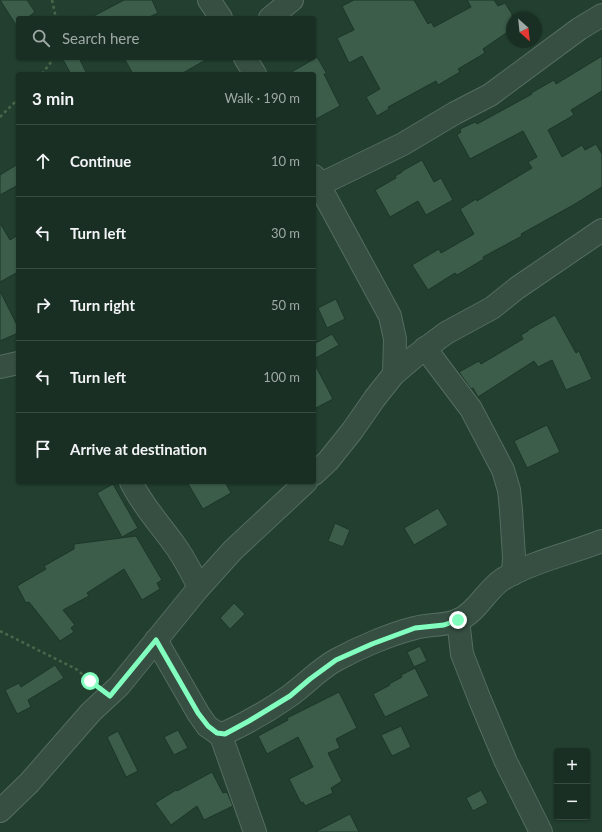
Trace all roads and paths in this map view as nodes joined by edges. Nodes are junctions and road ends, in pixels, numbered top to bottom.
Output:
1 (52, 0) edge
2 (209, 0) edge
3 (292, 0) edge
4 (602, 15) edge
5 (56, 16) edge
6 (220, 16) edge
7 (272, 16) edge
8 (52, 60) edge
9 (246, 60) edge
10 (44, 72) edge
11 (254, 72) edge
12 (16, 101) edge
13 (0, 117) edge
14 (317, 181) edge
15 (602, 230) edge
16 (425, 348) junction
17 (16, 363) edge
18 (0, 367) edge
19 (394, 374) junction
20 (316, 472) edge
21 (132, 484) edge
22 (304, 484) edge
23 (602, 541) edge
24 (513, 574) junction
25 (199, 587) junction
26 (458, 620) junction
27 (0, 631) edge
28 (156, 640) junction
29 (110, 696) junction
30 (220, 733) junction
31 (0, 811) edge
32 (255, 832) edge
33 (542, 832) edge

1 - 5 path
2 - 6 street
3 - 7 street
4 - 14 street
8 - 10 path
9 - 11 street
12 - 13 path
14 - 19 street
15 - 16 street
16 - 19 street
16 - 24 street
17 - 18 street
19 - 20 street
21 - 25 street
22 - 25 street
23 - 24 street
24 - 26 street
25 - 28 street
26 - 30 street
26 - 33 street
27 - 29 path
28 - 29 street
28 - 30 street
29 - 31 street
30 - 32 street

